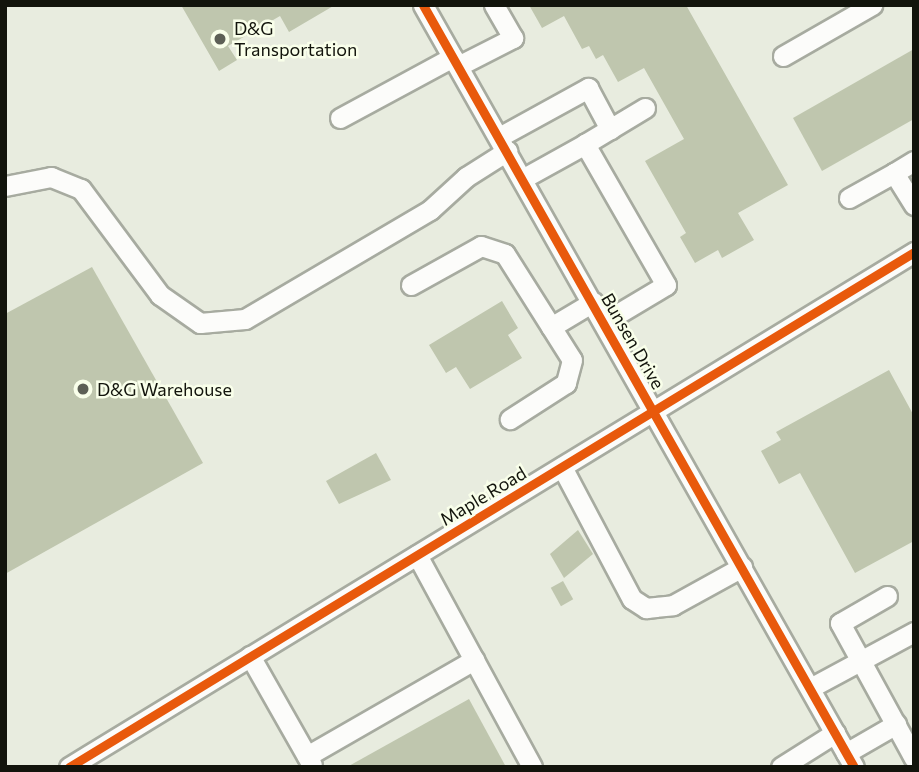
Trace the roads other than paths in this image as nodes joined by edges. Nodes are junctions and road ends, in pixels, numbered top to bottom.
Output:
1 (424, 5) edge
2 (494, 5) edge
3 (872, 5) edge
4 (783, 56) dead end
5 (456, 62) junction
6 (645, 107) dead end
7 (340, 118) dead end
8 (610, 129) junction
9 (587, 143) junction
10 (503, 144) junction
11 (914, 161) edge
12 (894, 173) junction
13 (523, 179) junction
14 (5, 186) edge
15 (849, 198) dead end
16 (914, 205) edge
17 (914, 252) edge
18 (411, 285) dead end
19 (593, 302) junction
20 (604, 321) junction
21 (551, 327) junction
22 (655, 411) junction
23 (510, 419) dead end
24 (562, 467) junction
25 (417, 555) junction
26 (742, 568) junction
27 (887, 596) dead end
28 (914, 632) edge
29 (250, 656) junction
30 (474, 660) junction
31 (859, 662) junction
32 (810, 688) junction
33 (896, 724) junction
34 (835, 733) junction
35 (914, 758) edge
36 (850, 760) edge
37 (310, 761) edge
38 (69, 767) edge
39 (532, 767) edge
40 (781, 767) edge

1 - 5 street, Bunsen Drive
2 - 5 street
3 - 4 street
5 - 7 street
5 - 10 street, Bunsen Drive
6 - 8 street
8 - 9 street
8 - 10 street
9 - 13 street
9 - 20 street
10 - 13 street, Bunsen Drive
10 - 14 street
11 - 12 street
12 - 15 street
12 - 16 street
13 - 19 street, Bunsen Drive
17 - 22 street, Maple Road
18 - 21 street
19 - 20 street, Bunsen Drive
19 - 21 street
20 - 22 street, Bunsen Drive
21 - 23 street
22 - 24 street, Maple Road
22 - 26 street, Bunsen Drive
24 - 25 street, Maple Road
24 - 26 street
25 - 29 street, Maple Road
25 - 30 street
26 - 32 street, Bunsen Drive
27 - 31 street
28 - 31 street
29 - 37 street
29 - 38 street, Maple Road
30 - 37 street
30 - 39 street
31 - 32 street
31 - 33 street
32 - 34 street, Bunsen Drive
33 - 35 street
33 - 36 street
34 - 36 street, Bunsen Drive
34 - 40 street

